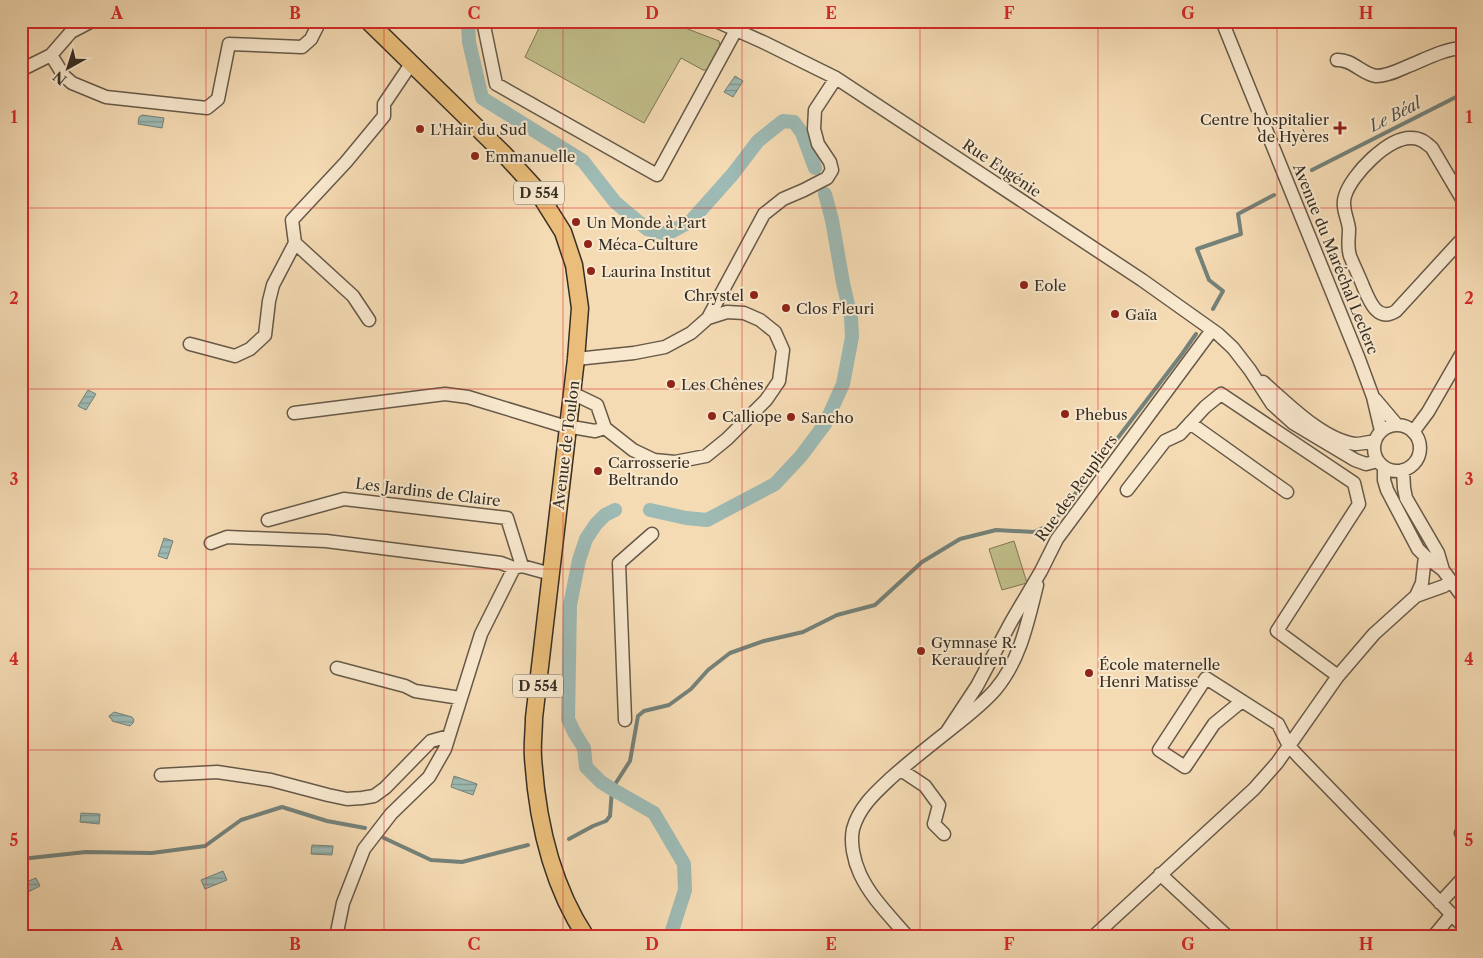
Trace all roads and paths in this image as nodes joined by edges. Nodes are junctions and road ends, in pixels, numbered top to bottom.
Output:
1 (92, 21) edge
2 (320, 21) edge
3 (368, 21) edge
4 (483, 21) edge
5 (716, 21) edge
6 (1222, 21) edge
7 (736, 30) junction
8 (1462, 48) edge
9 (51, 55) junction
10 (1338, 60) dead end
11 (411, 64) junction
12 (21, 70) edge
13 (836, 78) junction
14 (1462, 199) edge
15 (1462, 239) edge
16 (295, 243) junction
17 (708, 318) junction
18 (369, 320) dead end
19 (1212, 330) junction
20 (190, 344) dead end
21 (1462, 353) edge
22 (576, 359) junction
23 (1250, 370) junction
24 (572, 393) junction
25 (1373, 397) junction
26 (294, 413) dead end
27 (1190, 424) junction
28 (1397, 425) junction
29 (568, 426) junction
30 (604, 428) junction
31 (1413, 432) junction
32 (1378, 436) junction
33 (1381, 464) junction
34 (1403, 470) junction
35 (1127, 490) dead end
36 (1287, 492) dead end
37 (268, 520) dead end
38 (652, 534) dead end
39 (1430, 540) junction
40 (211, 543) dead end
41 (1422, 552) junction
42 (518, 567) junction
43 (1443, 570) junction
44 (1041, 571) junction
45 (551, 574) junction
46 (1451, 581) junction
47 (1422, 583) junction
48 (1416, 596) junction
49 (1462, 596) edge
50 (336, 668) dead end
51 (1338, 676) junction
52 (460, 698) junction
53 (1242, 701) junction
54 (625, 720) dead end
55 (946, 732) junction
56 (449, 736) junction
57 (1289, 746) junction
58 (901, 770) junction
59 (161, 775) dead end
60 (944, 834) dead end
61 (1160, 874) junction
62 (1462, 879) edge
63 (1440, 903) junction
64 (1452, 914) junction
65 (1462, 925) edge
66 (336, 937) edge
67 (586, 937) edge
68 (908, 937) edge
69 (1093, 937) edge
70 (1228, 937) edge
71 (1432, 937) edge

1 - 9 street
2 - 9 street
3 - 11 main road, Avenue de Toulon / D 554
4 - 7 street
5 - 7 street, Rue Eugénie
6 - 25 street, Avenue du Maréchal Leclerc
7 - 13 street, Rue Eugénie
8 - 10 street
9 - 12 street
11 - 16 street
11 - 22 main road, Avenue de Toulon / D 554
13 - 17 street
13 - 19 street, Rue Eugénie
14 - 15 street
16 - 18 street
16 - 20 street
17 - 22 street
17 - 30 street
19 - 23 street, Rue Eugénie
19 - 44 street, Rue des Peupliers
21 - 31 street
22 - 24 main road, Avenue de Toulon / D 554
23 - 32 street, Rue Eugénie
23 - 33 street, Rue Eugénie
24 - 29 main road, Avenue de Toulon / D 554
24 - 30 street
25 - 28 street, Avenue du Maréchal Leclerc
25 - 32 street, Avenue du Maréchal Leclerc
26 - 29 street
27 - 35 street
27 - 36 street
27 - 51 street
28 - 31 street
28 - 32 street
29 - 30 street
29 - 45 main road, Avenue de Toulon / D 554
31 - 34 street
32 - 33 street
33 - 34 street
33 - 41 street
34 - 39 street
37 - 42 street, Les Jardins de Claire
38 - 54 street
39 - 41 street
39 - 43 street
40 - 42 street
41 - 43 street
41 - 47 street
42 - 45 street
42 - 52 street
43 - 46 street
43 - 47 street
44 - 55 street, Rue des Peupliers
44 - 55 street, Rue des Peupliers
45 - 67 main road, Avenue de Toulon / D 554
46 - 48 street
46 - 49 street
47 - 48 street
48 - 51 street
50 - 52 street
51 - 57 street
52 - 56 street
53 - 53 street
53 - 57 street
55 - 58 street, Rue des Peupliers
56 - 59 street
56 - 66 street
57 - 61 street
57 - 63 street
58 - 60 street
58 - 68 street, Rue des Peupliers
61 - 69 street
61 - 70 street
62 - 63 street
63 - 64 street
64 - 65 street
64 - 71 street

